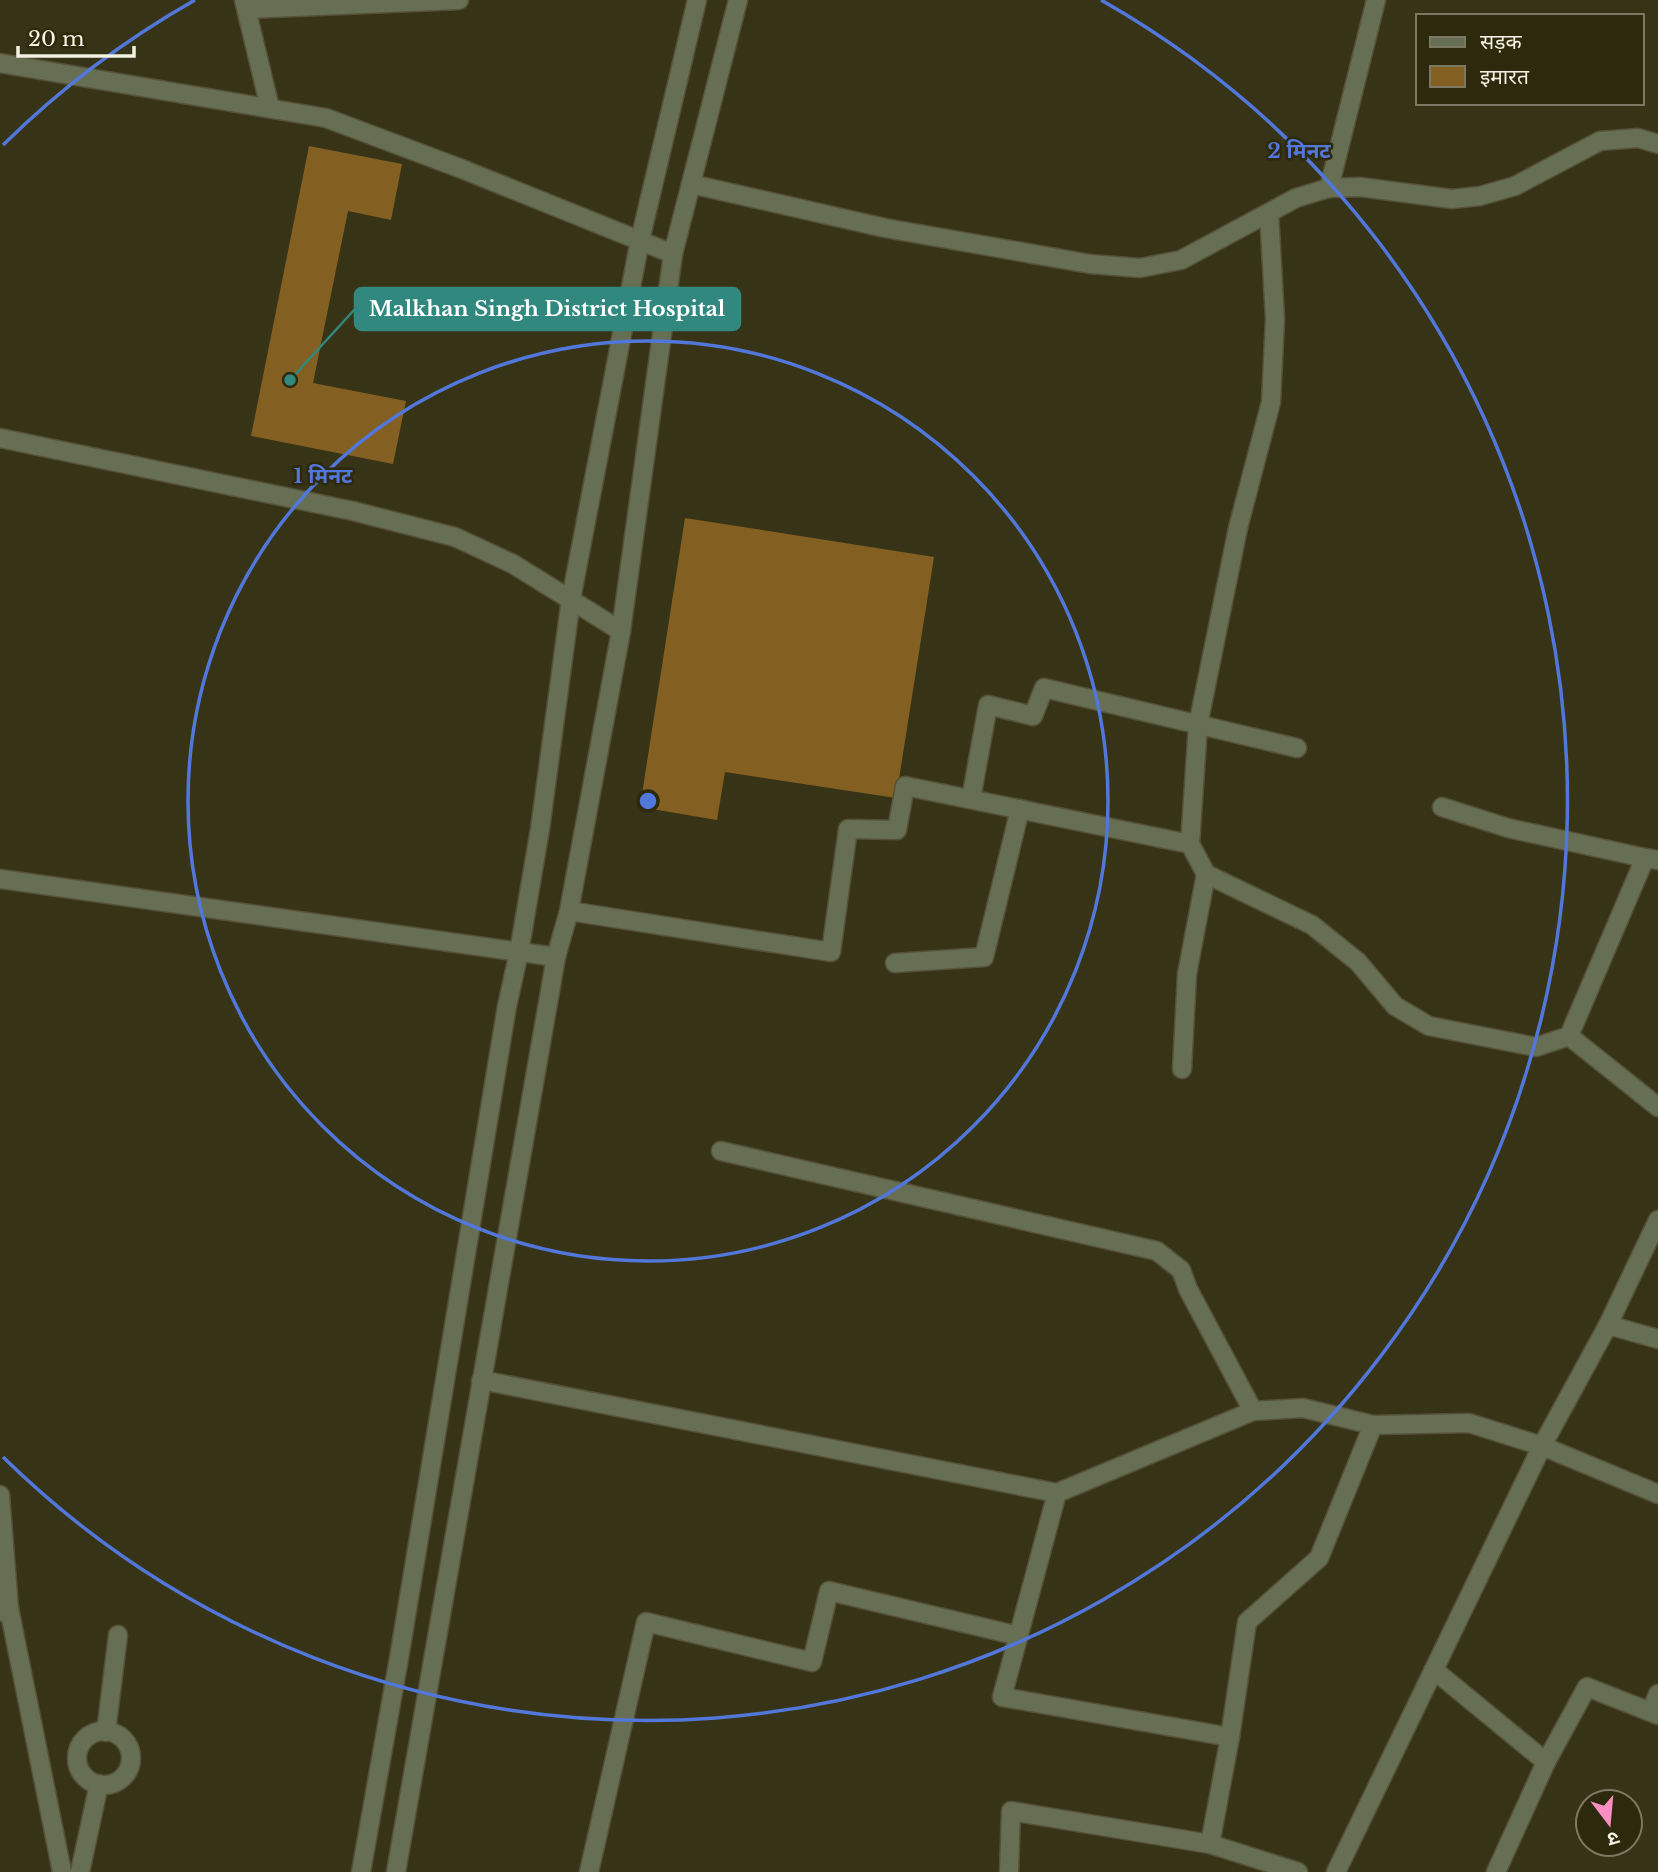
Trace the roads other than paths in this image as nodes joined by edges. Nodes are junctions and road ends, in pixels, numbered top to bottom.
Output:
1 (459, 0) edge
2 (697, 0) edge
3 (738, 0) edge
4 (1376, 0) edge
5 (246, 5) edge
6 (0, 63) edge
7 (270, 108) junction
8 (1658, 144) edge
9 (691, 184) junction
10 (1329, 188) junction
11 (1269, 213) junction
12 (640, 240) junction
13 (673, 254) junction
14 (0, 438) edge
15 (571, 599) junction
16 (621, 631) junction
17 (1198, 725) junction
18 (1297, 748) dead end
19 (971, 799) junction
20 (1442, 807) dead end
21 (1020, 809) junction
22 (1190, 844) junction
23 (1651, 859) edge
24 (1206, 874) junction
25 (0, 879) edge
26 (569, 911) junction
27 (519, 953) junction
28 (556, 957) junction
29 (894, 963) dead end
30 (1569, 1036) junction
31 (1182, 1069) dead end
32 (1658, 1107) edge
33 (720, 1151) dead end
34 (1658, 1220) edge
35 (1608, 1325) junction
36 (1658, 1339) edge
37 (481, 1380) junction
38 (1252, 1411) junction
39 (1373, 1425) junction
40 (1542, 1446) junction
41 (1057, 1493) junction
42 (1658, 1494) edge
43 (0, 1495) edge
44 (4, 1610) edge
45 (118, 1636) dead end
46 (1018, 1636) junction
47 (1434, 1670) junction
48 (1658, 1694) edge
49 (1654, 1713) edge
50 (106, 1731) junction
51 (1230, 1737) junction
52 (1546, 1762) junction
53 (99, 1784) junction
54 (1210, 1844) junction
55 (62, 1872) edge
56 (80, 1872) edge
57 (361, 1872) edge
58 (396, 1872) edge
59 (589, 1872) edge
60 (1009, 1872) edge
61 (1298, 1872) edge
62 (1336, 1872) edge
63 (1496, 1872) edge

1 - 5 street
2 - 12 street
3 - 9 street
4 - 10 street
5 - 7 street
6 - 7 street
7 - 12 street
8 - 10 street
9 - 11 street
9 - 13 street
10 - 11 street
11 - 17 street
12 - 13 street
12 - 15 street
13 - 16 street
14 - 15 street
15 - 16 street
15 - 27 street
16 - 26 street
17 - 18 street
17 - 19 street
17 - 22 street
19 - 21 street
19 - 26 street
20 - 23 street
21 - 22 street
21 - 29 street
22 - 24 street
23 - 30 street
24 - 30 street
24 - 31 street
25 - 27 street
26 - 28 street
27 - 28 street
27 - 57 street
28 - 37 street
30 - 32 street
33 - 38 street
34 - 35 street
35 - 36 street
35 - 40 street
37 - 41 street
37 - 58 street
38 - 39 street
38 - 41 street
39 - 40 street
39 - 51 street
40 - 42 street
40 - 47 street
41 - 46 street
43 - 44 street
44 - 55 street
45 - 50 street
46 - 51 street
46 - 59 street
47 - 52 street
47 - 62 street
48 - 49 street
49 - 52 street
50 - 53 street
50 - 53 street
51 - 54 street
52 - 63 street
53 - 56 street
54 - 60 street
54 - 61 street

